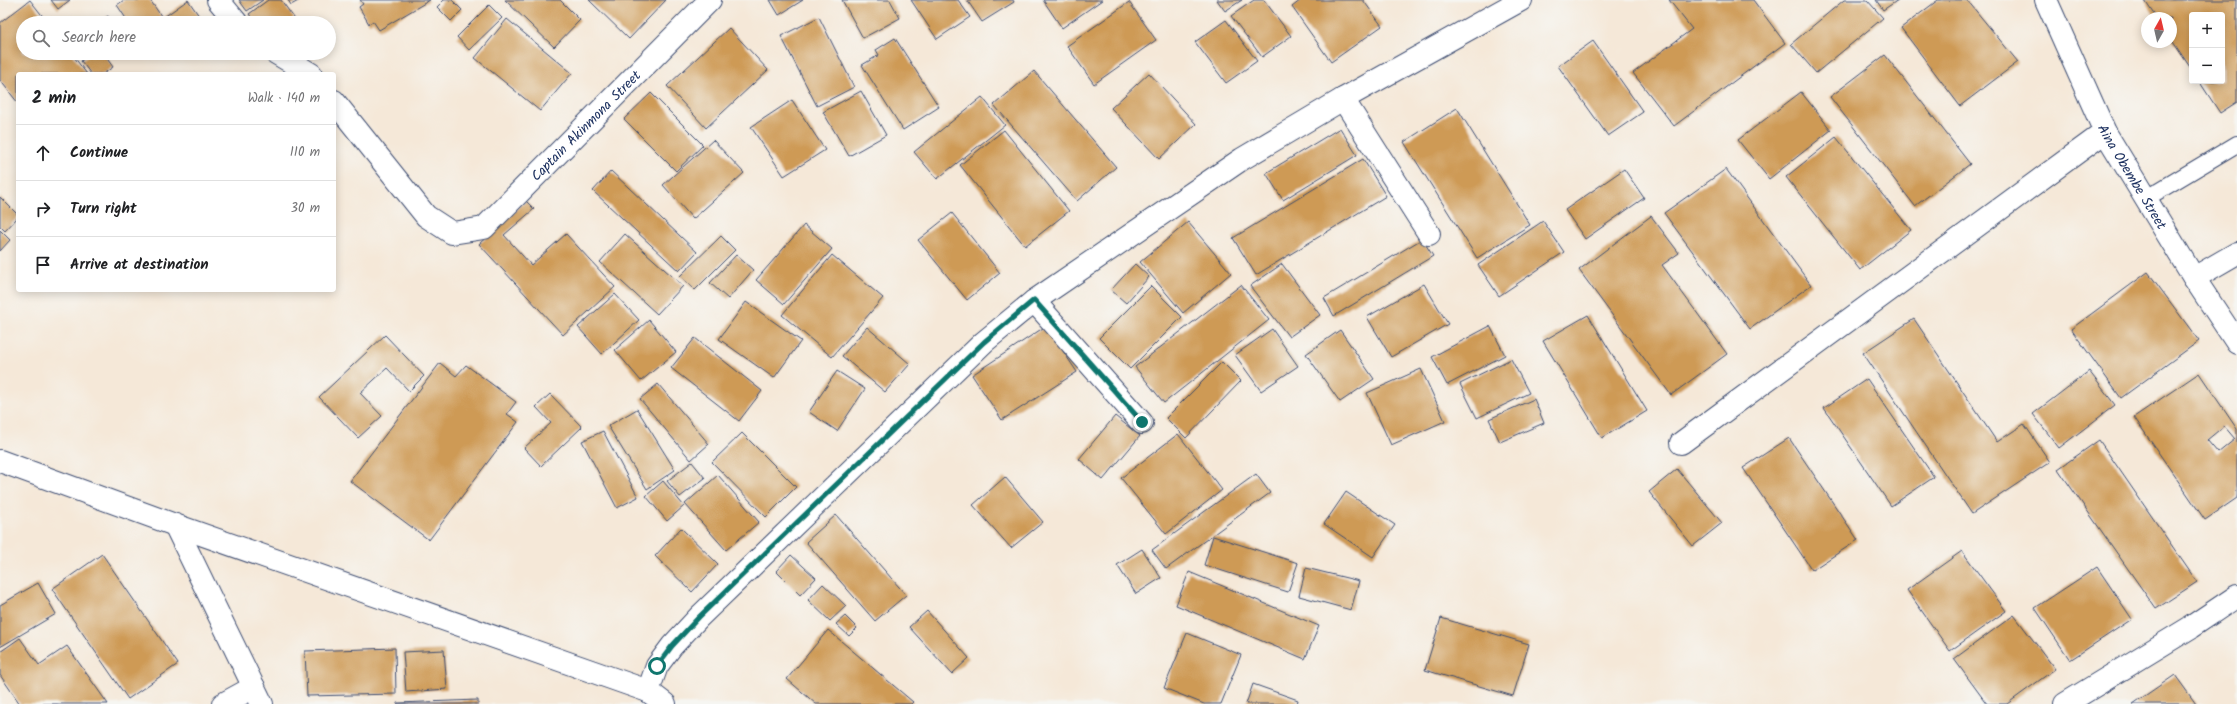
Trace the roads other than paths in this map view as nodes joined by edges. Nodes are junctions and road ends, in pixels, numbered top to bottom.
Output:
1 (218, 0) edge
2 (710, 0) edge
3 (1521, 0) edge
4 (2046, 0) edge
5 (231, 16) edge
6 (288, 60) edge
7 (308, 72) edge
8 (1343, 99) junction
9 (336, 104) edge
10 (2105, 132) junction
11 (2237, 144) edge
12 (2145, 199) junction
13 (1429, 234) dead end
14 (2237, 254) edge
15 (2194, 278) junction
16 (1034, 300) junction
17 (2237, 343) edge
18 (1142, 422) dead end
19 (1682, 443) dead end
20 (0, 461) edge
21 (175, 525) junction
22 (2237, 596) edge
23 (258, 696) edge
24 (657, 697) edge
25 (223, 704) edge
26 (2065, 704) edge

1 - 5 street
2 - 9 street, Captain Akinmona Street
3 - 8 street
4 - 10 street, Aina Obembe Street
6 - 7 street
8 - 13 street
8 - 16 street
10 - 12 street, Aina Obembe Street
10 - 19 street
11 - 12 lane
12 - 15 street, Aina Obembe Street
14 - 15 street
15 - 17 street, Aina Obembe Street
16 - 18 street
16 - 24 street
20 - 21 street
21 - 23 street
21 - 24 street
22 - 26 street
23 - 25 street

